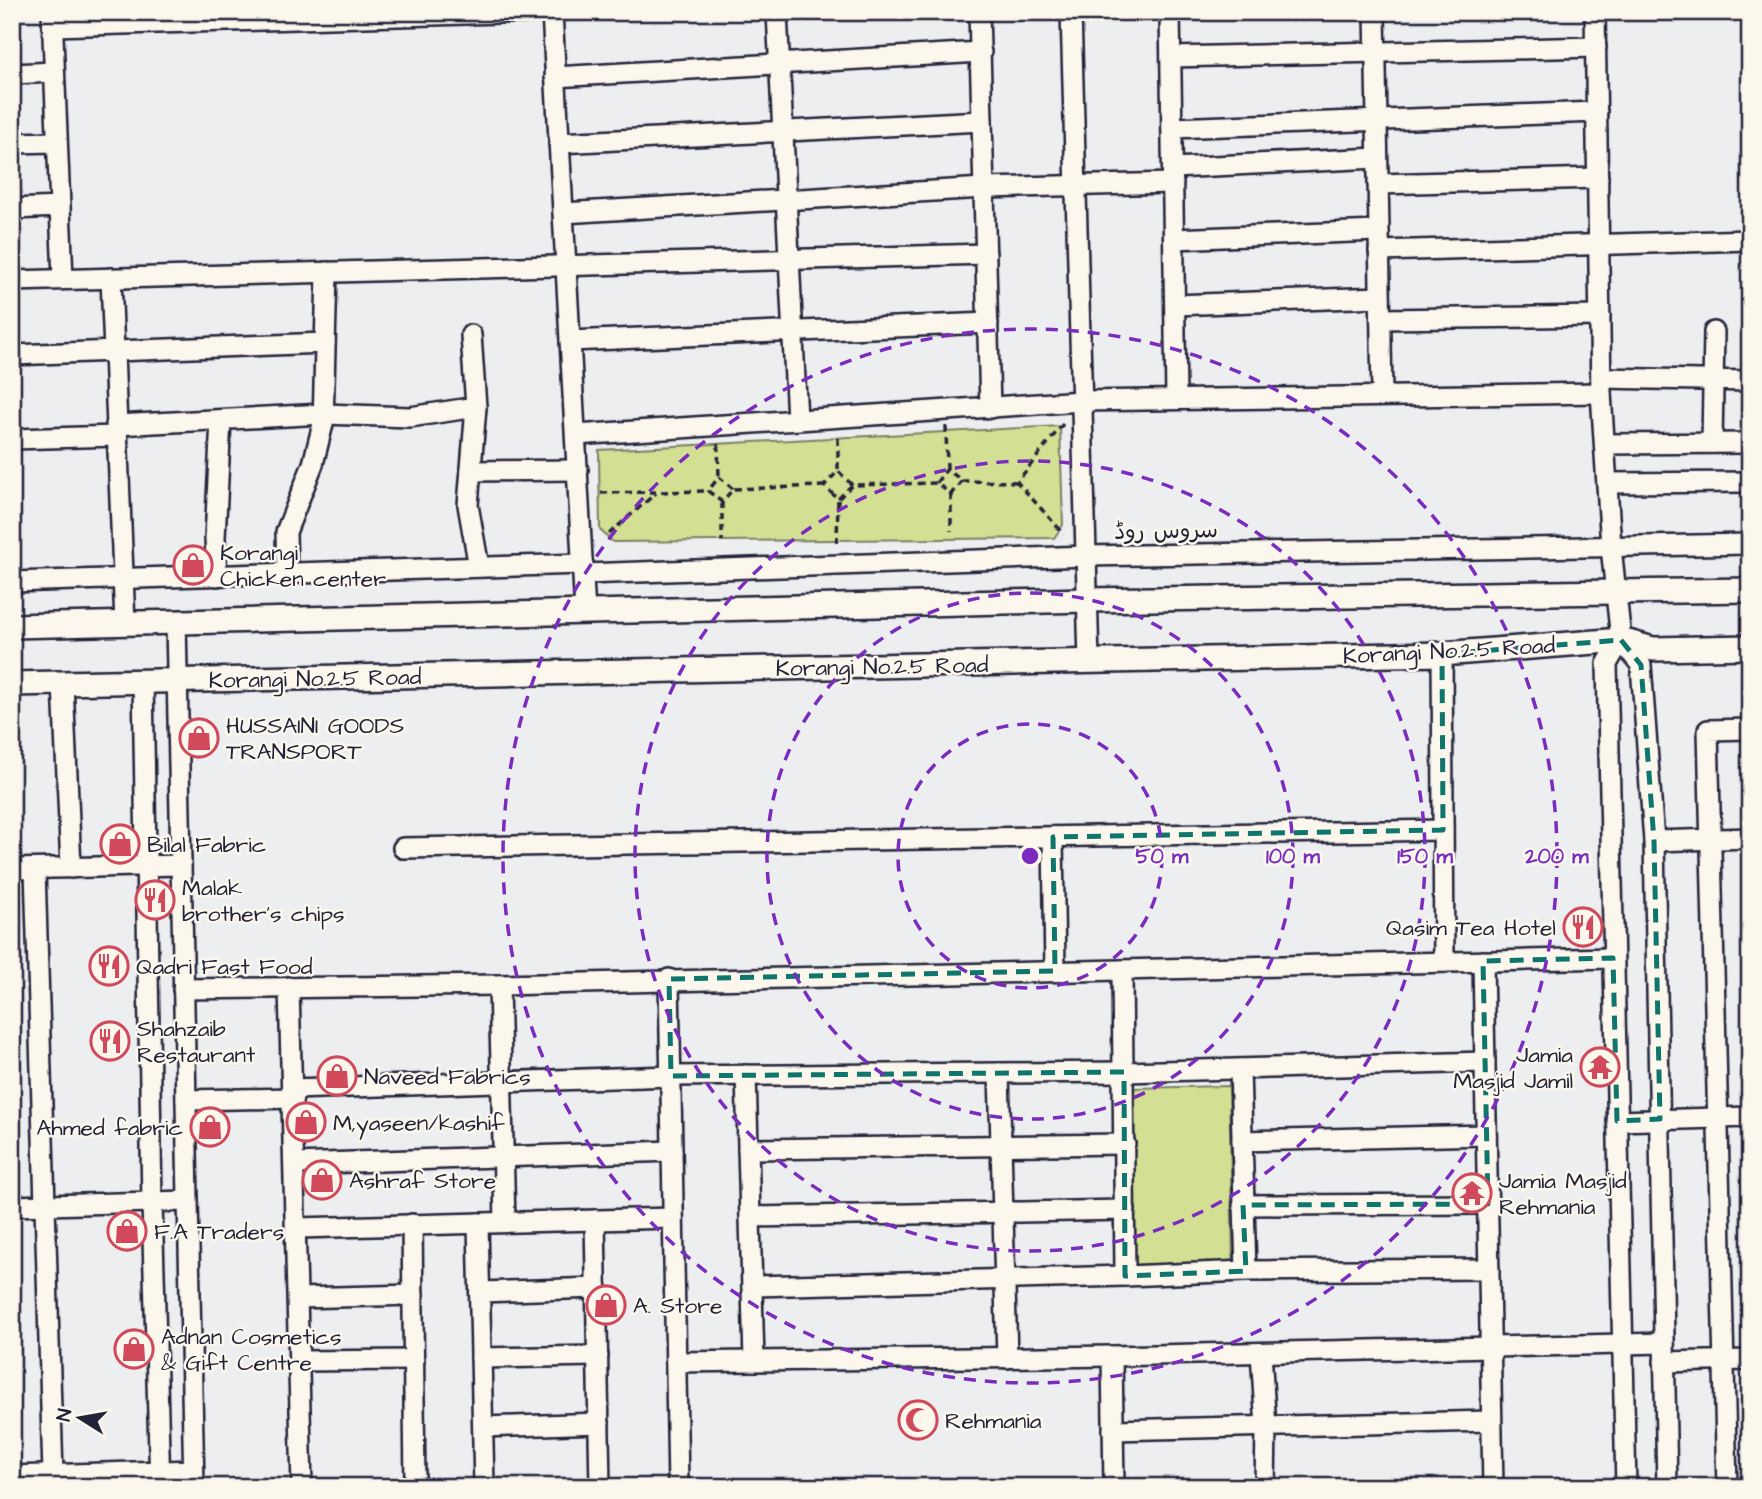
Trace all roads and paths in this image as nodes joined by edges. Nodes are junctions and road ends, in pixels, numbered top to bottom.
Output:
1 (539, 12) edge
2 (552, 12) edge
3 (777, 12) edge
4 (979, 12) edge
5 (1071, 12) edge
6 (1170, 12) edge
7 (1375, 12) edge
8 (1595, 12) edge
9 (467, 13) edge
10 (52, 19) edge
11 (1596, 47) junction
12 (981, 52) junction
13 (1377, 52) junction
14 (1171, 57) junction
15 (780, 64) junction
16 (54, 72) junction
17 (12, 74) edge
18 (555, 78) junction
19 (1597, 112) junction
20 (982, 121) junction
21 (1377, 121) junction
22 (1172, 128) junction
23 (783, 131) junction
24 (57, 142) junction
25 (12, 143) edge
26 (559, 143) junction
27 (1377, 158) junction
28 (1173, 176) junction
29 (1598, 178) junction
30 (1378, 184) junction
31 (1076, 186) junction
32 (984, 188) junction
33 (786, 199) junction
34 (60, 207) junction
35 (12, 209) edge
36 (563, 213) junction
37 (1378, 231) junction
38 (1174, 239) junction
39 (1750, 240) edge
40 (1599, 246) junction
41 (1379, 251) junction
42 (986, 254) junction
43 (789, 259) junction
44 (568, 265) junction
45 (327, 272) junction
46 (111, 278) junction
47 (63, 279) junction
48 (12, 281) edge
49 (1380, 297) junction
50 (1175, 305) junction
51 (1600, 316) junction
52 (1381, 319) junction
53 (988, 323) junction
54 (793, 331) junction
55 (1714, 332) dead end
56 (471, 335) dead end
57 (570, 341) junction
58 (325, 343) junction
59 (114, 352) junction
60 (12, 355) edge
61 (1712, 380) junction
62 (1750, 381) edge
63 (1601, 385) junction
64 (1382, 395) junction
65 (1176, 398) junction
66 (1081, 401) junction
67 (476, 407) junction
68 (990, 408) junction
69 (324, 415) junction
70 (221, 420) junction
71 (797, 421) junction
72 (1063, 424) dead end
73 (946, 426) dead end
74 (117, 430) junction
75 (576, 435) junction
76 (838, 438) dead end
77 (12, 439) edge
78 (1712, 443) junction
79 (1750, 443) edge
80 (718, 444) dead end
81 (1605, 444) junction
82 (947, 469) junction
83 (578, 470) junction
84 (471, 471) junction
85 (838, 471) junction
86 (719, 477) junction
87 (962, 481) junction
88 (1017, 482) junction
89 (1607, 482) junction
90 (1750, 482) edge
91 (936, 483) junction
92 (852, 485) junction
93 (824, 486) junction
94 (733, 489) junction
95 (708, 491) junction
96 (657, 492) junction
97 (601, 493) dead end
98 (951, 494) junction
99 (838, 499) junction
100 (722, 502) junction
101 (951, 531) dead end
102 (609, 534) dead end
103 (1064, 534) dead end
104 (722, 541) dead end
105 (837, 543) dead end
106 (1750, 544) edge
107 (1611, 547) junction
108 (1086, 556) junction
109 (479, 568) junction
110 (583, 569) junction
111 (287, 574) junction
112 (217, 576) junction
113 (123, 580) junction
114 (12, 582) edge
115 (1750, 590) edge
116 (1618, 592) junction
117 (1087, 600) junction
118 (584, 613) junction
119 (176, 622) junction
120 (125, 624) junction
121 (12, 626) edge
122 (1621, 640) junction
123 (1750, 647) edge
124 (1442, 654) junction
125 (1089, 662) junction
126 (143, 681) junction
127 (177, 681) junction
128 (63, 683) junction
129 (12, 684) edge
130 (1750, 729) edge
131 (1443, 830) junction
132 (1053, 836) junction
133 (1750, 838) edge
134 (1710, 839) junction
135 (1654, 841) junction
136 (403, 848) dead end
137 (180, 865) junction
138 (147, 866) junction
139 (71, 868) junction
140 (12, 869) edge
141 (35, 869) junction
142 (1613, 958) junction
143 (1483, 961) junction
144 (1444, 962) junction
145 (1122, 970) junction
146 (1055, 971) junction
147 (669, 979) junction
148 (499, 985) junction
149 (289, 987) junction
150 (183, 989) junction
151 (1485, 1062) junction
152 (1240, 1069) junction
153 (1124, 1072) junction
154 (999, 1073) junction
155 (746, 1075) junction
156 (671, 1076) junction
157 (502, 1082) junction
158 (293, 1094) junction
159 (186, 1100) junction
160 (1750, 1117) edge
161 (1716, 1118) junction
162 (1660, 1119) junction
163 (1617, 1121) junction
164 (1486, 1135) junction
165 (1242, 1141) junction
166 (1125, 1144) junction
167 (1001, 1145) junction
168 (748, 1149) junction
169 (672, 1151) junction
170 (504, 1157) junction
171 (295, 1164) junction
172 (187, 1201) junction
173 (152, 1202) junction
174 (1488, 1204) junction
175 (44, 1205) junction
176 (1243, 1205) junction
177 (12, 1206) edge
178 (1125, 1210) junction
179 (1003, 1212) junction
180 (750, 1217) junction
181 (673, 1218) junction
182 (596, 1220) junction
183 (505, 1222) junction
184 (478, 1223) junction
185 (412, 1224) junction
186 (297, 1228) junction
187 (1489, 1269) junction
188 (1245, 1271) junction
189 (1125, 1276) junction
190 (1005, 1279) junction
191 (752, 1286) junction
192 (597, 1288) junction
193 (480, 1292) junction
194 (413, 1295) junction
195 (298, 1298) junction
196 (1622, 1344) junction
197 (1490, 1348) junction
198 (1664, 1352) junction
199 (1261, 1353) junction
200 (598, 1356) junction
201 (1112, 1356) junction
202 (481, 1358) junction
203 (1007, 1358) junction
204 (414, 1360) junction
205 (1723, 1360) junction
206 (1750, 1360) edge
207 (299, 1361) junction
208 (754, 1361) junction
209 (676, 1362) junction
210 (1491, 1421) junction
211 (599, 1423) junction
212 (482, 1427) junction
213 (1266, 1427) junction
214 (1113, 1430) junction
215 (53, 1475) junction
216 (12, 1476) edge
217 (160, 1479) edge
218 (193, 1479) edge
219 (302, 1487) edge
220 (415, 1487) edge
221 (484, 1487) edge
222 (600, 1487) edge
223 (678, 1487) edge
224 (1114, 1487) edge
225 (1265, 1487) edge
226 (1493, 1487) edge
227 (1626, 1487) edge
228 (1667, 1487) edge
229 (1727, 1487) edge

1 - 9 street
2 - 18 street
3 - 15 street
4 - 12 street
5 - 31 street
6 - 14 street
7 - 13 street
8 - 11 street
9 - 10 street
10 - 16 street
11 - 13 street
11 - 19 street
12 - 15 street
12 - 20 street
13 - 14 street
13 - 21 street
14 - 22 street
15 - 18 street
15 - 23 street
16 - 17 street
16 - 24 street
18 - 26 street
19 - 21 street
19 - 29 street
20 - 23 street
20 - 32 street
21 - 22 street
21 - 27 street
22 - 28 street
23 - 26 street
23 - 33 street
24 - 25 street
24 - 34 street
26 - 36 street
27 - 28 street
27 - 30 street
28 - 31 street
28 - 38 street
29 - 30 street
29 - 40 street
30 - 37 street
31 - 32 street
31 - 66 street
32 - 33 street
32 - 42 street
33 - 36 street
33 - 43 street
34 - 35 street
34 - 47 street
36 - 44 street
37 - 38 street
37 - 41 street
38 - 50 street
39 - 40 street
40 - 41 street
40 - 51 street
41 - 49 street
42 - 43 street
42 - 53 street
43 - 44 street
43 - 54 street
44 - 45 street
44 - 57 street
45 - 46 street
45 - 58 street
46 - 47 street
46 - 59 street
47 - 48 street
49 - 50 street
49 - 52 street
50 - 65 street
51 - 52 street
51 - 63 street
52 - 64 street
53 - 54 street
53 - 68 street
54 - 57 street
54 - 71 street
55 - 61 street
56 - 67 street
57 - 75 street
58 - 59 street
58 - 69 street
59 - 60 street
59 - 74 street
61 - 62 street
61 - 63 street
61 - 78 street
63 - 64 street
63 - 81 street
64 - 65 street
65 - 66 street
66 - 68 street
66 - 108 street
67 - 69 street
67 - 84 street
68 - 71 street
69 - 70 street
69 - 111 street
70 - 74 street
70 - 112 street
71 - 75 street
72 - 88 path
73 - 82 path
74 - 77 street
74 - 113 street
75 - 83 street
76 - 85 path
78 - 79 street
78 - 81 street
80 - 86 path
81 - 89 street
82 - 87 path
82 - 91 path
83 - 84 street
83 - 110 street
84 - 109 street
85 - 92 path
85 - 93 path
86 - 94 path
86 - 95 path
87 - 88 path
87 - 98 path
88 - 103 path
89 - 90 street
89 - 107 street
91 - 92 path
91 - 98 path
92 - 99 path
93 - 94 path
93 - 99 path
94 - 100 path
95 - 96 path
95 - 100 path
96 - 97 path
96 - 102 path
98 - 101 path
99 - 105 path
100 - 104 path
106 - 107 street, سروس روڈ
107 - 108 street, سروس روڈ
107 - 116 street
108 - 110 street, سروس روڈ
108 - 117 street
109 - 110 street, سروس روڈ
109 - 111 street, سروس روڈ
110 - 118 street
111 - 112 street, سروس روڈ
112 - 113 street, سروس روڈ
113 - 114 street, سروس روڈ
113 - 120 street
115 - 116 main road
116 - 117 main road
116 - 122 street
117 - 118 main road
117 - 125 street
118 - 119 main road
119 - 120 main road
119 - 127 street
120 - 121 main road
122 - 123 main road, Korangi No.2.5 Road
122 - 124 main road, Korangi No.2.5 Road
122 - 135 street
122 - 142 street
124 - 125 main road, Korangi No.2.5 Road
124 - 131 street
125 - 127 main road, Korangi No.2.5 Road
126 - 127 main road, Korangi No.2.5 Road
126 - 128 main road, Korangi No.2.5 Road
126 - 138 street
127 - 137 street
128 - 129 main road, Korangi No.2.5 Road
128 - 139 street
130 - 134 street
131 - 132 street
131 - 144 street
132 - 136 street
132 - 146 street
133 - 134 street
134 - 135 street
134 - 161 street
135 - 162 street
137 - 138 street
137 - 150 street
138 - 139 street
138 - 173 street
139 - 141 street
140 - 141 street
141 - 175 street
142 - 143 street
142 - 163 street
143 - 144 street
143 - 151 street
144 - 145 street
145 - 146 street
145 - 153 street
146 - 147 street
147 - 148 street
147 - 156 street
148 - 149 street
148 - 157 street
149 - 150 street
149 - 158 street
150 - 159 street
151 - 152 street
151 - 164 street
152 - 153 street
152 - 165 street
153 - 154 street
153 - 166 street
154 - 155 street
154 - 167 street
155 - 156 street
155 - 168 street
156 - 157 street
156 - 169 street
157 - 158 street
157 - 170 street
158 - 159 street
158 - 171 street
159 - 172 street
160 - 161 street
161 - 162 street
161 - 205 street
162 - 163 street
162 - 198 street
163 - 196 street
164 - 165 street
164 - 174 street
165 - 176 street
166 - 167 street
166 - 178 street
167 - 168 street
167 - 179 street
168 - 180 street
169 - 170 street
169 - 181 street
170 - 171 street
170 - 183 street
171 - 186 street
172 - 173 street
172 - 218 street
173 - 175 street
173 - 217 street
174 - 176 street
174 - 187 street
175 - 177 street
175 - 215 street
176 - 188 street
178 - 179 street
178 - 189 street
179 - 180 street
179 - 190 street
180 - 191 street
181 - 182 street
181 - 209 street
182 - 183 street
182 - 192 street
183 - 184 street
184 - 185 street
184 - 193 street
185 - 186 street
185 - 194 street
186 - 195 street
187 - 188 street
187 - 197 street
188 - 189 street
189 - 190 street
190 - 191 street
190 - 203 street
191 - 208 street
192 - 193 street
192 - 200 street
193 - 202 street
194 - 195 street
194 - 204 street
195 - 207 street
196 - 197 street
196 - 198 street
196 - 227 street
197 - 199 street
197 - 210 street
198 - 205 street
198 - 228 street
199 - 201 street
199 - 213 street
200 - 202 street
200 - 211 street
201 - 203 street
201 - 214 street
202 - 212 street
203 - 208 street
204 - 207 street
204 - 220 street
205 - 206 street
205 - 229 street
207 - 219 street
208 - 209 street
209 - 223 street
210 - 213 street
210 - 226 street
211 - 212 street
211 - 222 street
212 - 221 street
213 - 214 street
213 - 225 street
214 - 224 street
215 - 216 street
215 - 217 street
217 - 218 street

